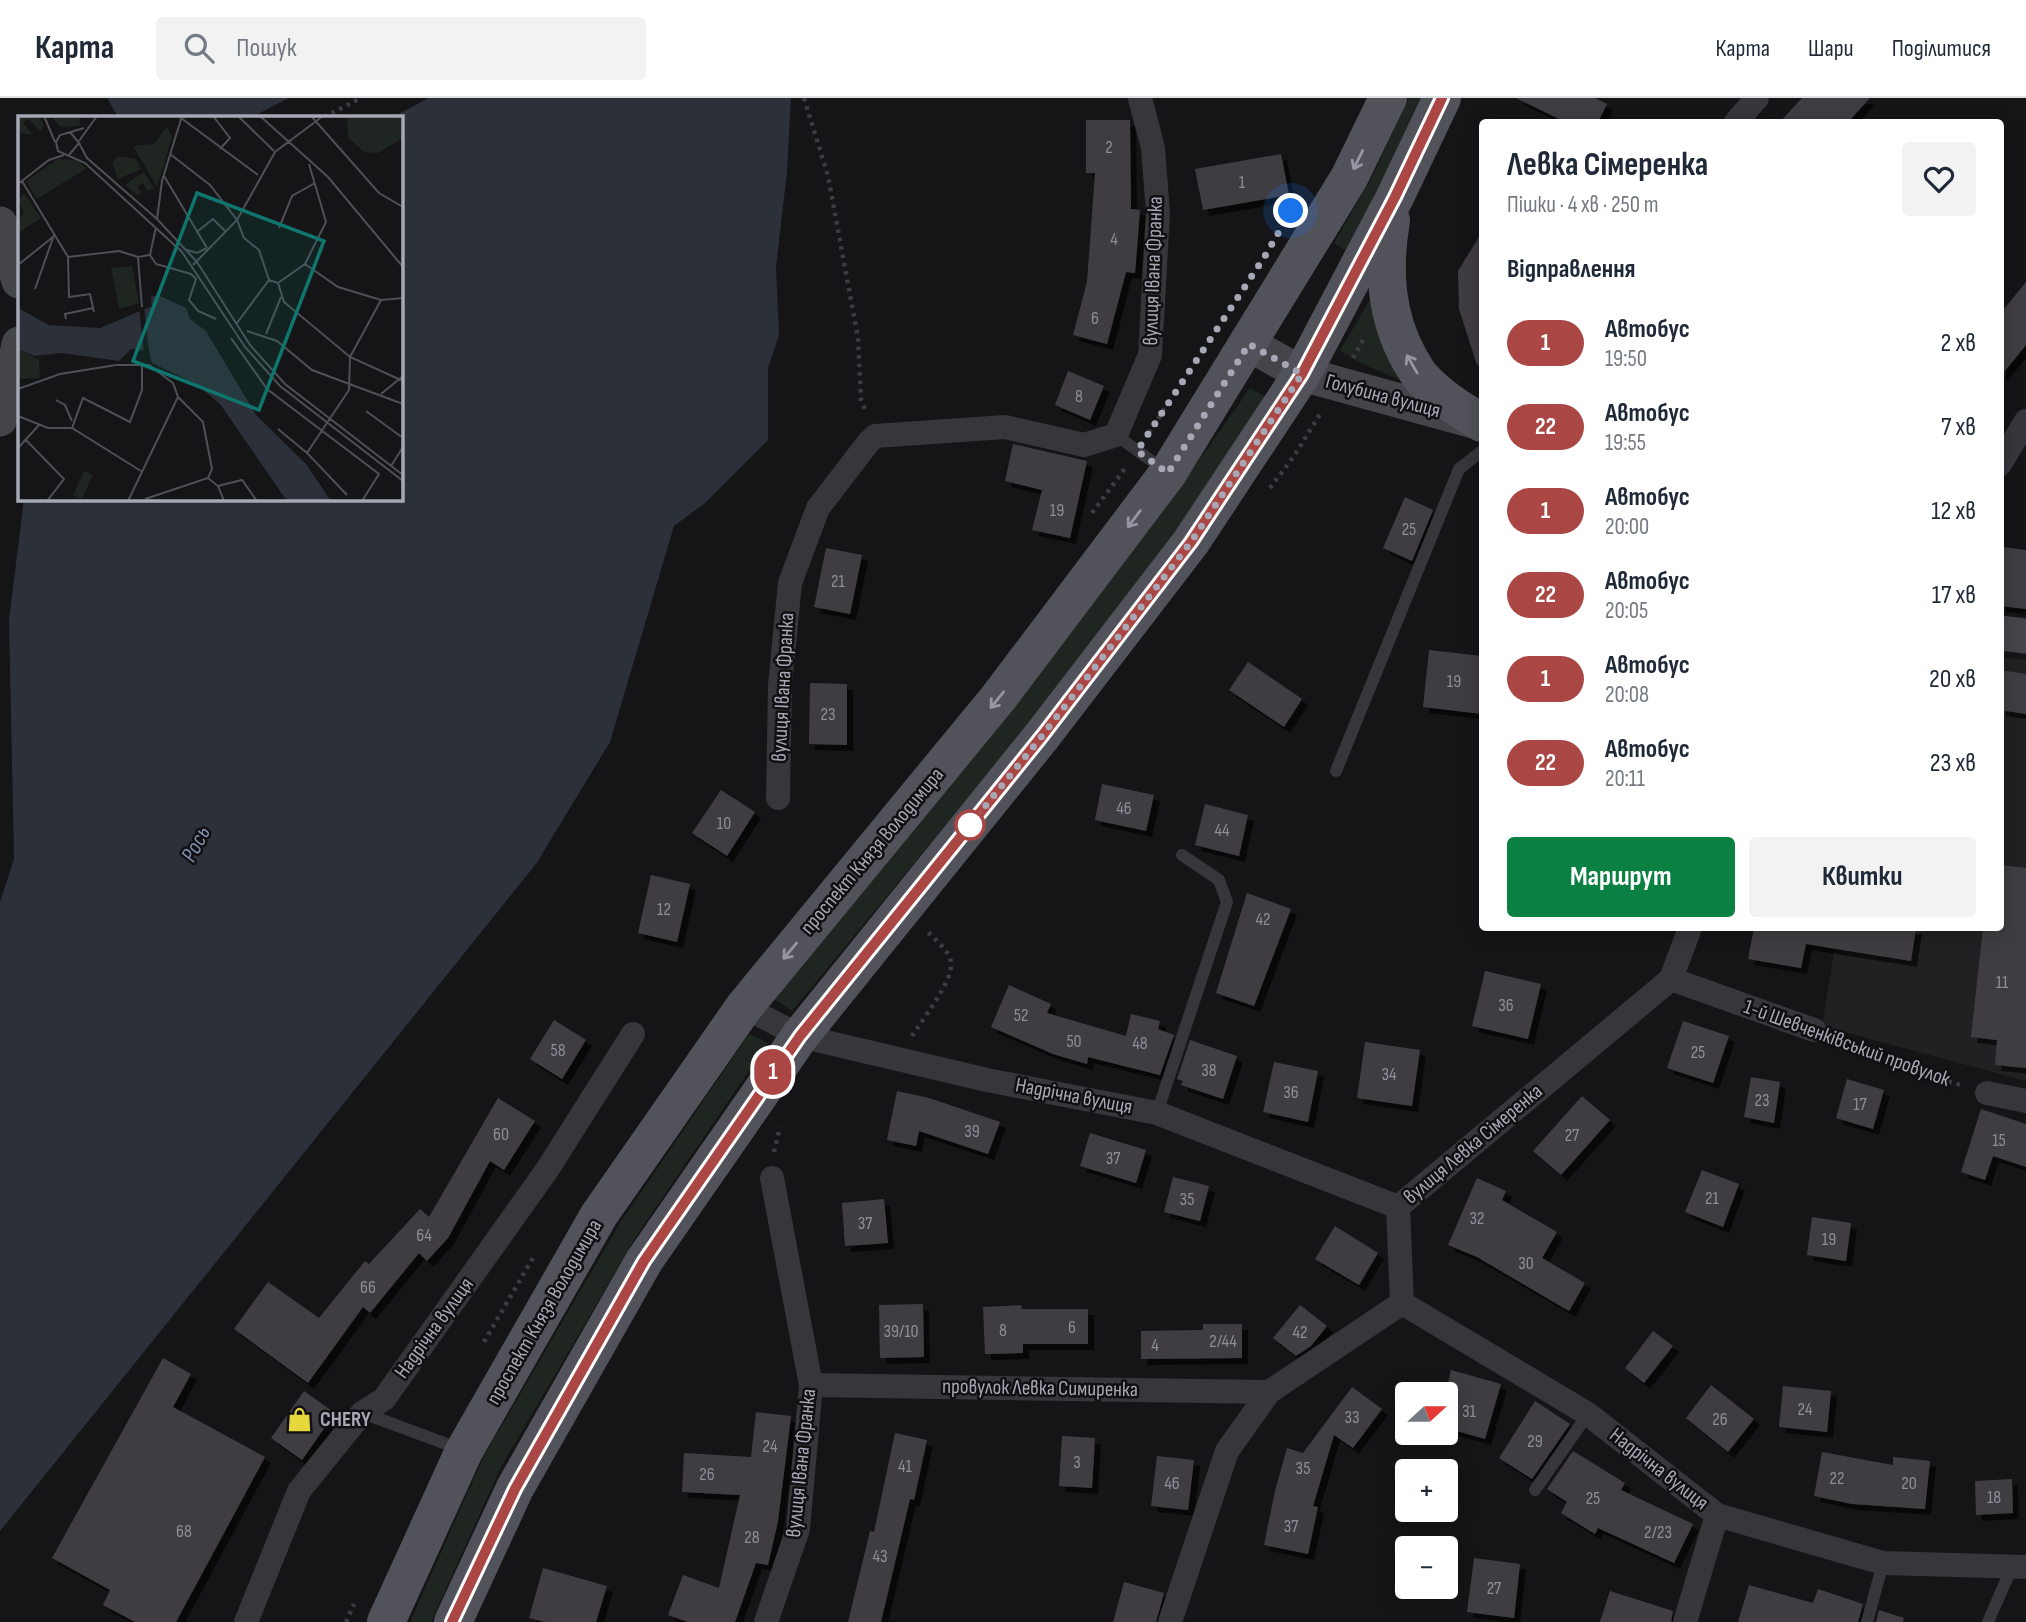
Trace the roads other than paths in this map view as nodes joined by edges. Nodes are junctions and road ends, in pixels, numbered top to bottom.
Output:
1 (1140, 98) edge
2 (1388, 98) edge
3 (1442, 98) edge
4 (1757, 98) edge
5 (1739, 119) edge
6 (1395, 197) junction
7 (0, 224) edge
8 (18, 278) edge
9 (1249, 344) junction
10 (18, 349) edge
11 (1302, 374) junction
12 (0, 419) edge
13 (1479, 421) edge
14 (2026, 421) edge
15 (1479, 422) edge
16 (1116, 435) junction
17 (1479, 453) edge
18 (2004, 457) edge
19 (1168, 473) junction
20 (2004, 633) edge
21 (2026, 636) edge
22 (1336, 771) dead end
23 (778, 798) dead end
24 (1182, 855) dead end
25 (1689, 931) edge
26 (1671, 979) junction
27 (744, 1007) junction
28 (1814, 1030) road end
29 (633, 1034) dead end
30 (800, 1036) junction
31 (1987, 1093) road end
32 (2026, 1101) edge
33 (1157, 1113) junction
34 (772, 1178) road end
35 (1398, 1207) junction
36 (1402, 1303) junction
37 (811, 1385) junction
38 (1269, 1392) junction
39 (362, 1413) junction
40 (1588, 1413) junction
41 (464, 1451) junction
42 (1535, 1490) dead end
43 (1717, 1515) junction
44 (1882, 1563) junction
45 (2019, 1567) edge
46 (246, 1622) edge
47 (386, 1622) edge
48 (453, 1622) edge
49 (766, 1622) edge
50 (1170, 1622) edge
51 (1685, 1622) edge
52 (1867, 1622) edge
53 (1988, 1622) edge

1 - 16 street, вулиця Івана Франка
2 -> 9 main road, проспект Князя Володимира
3 - 6 main road
4 - 5 street
6 - 11 main road
13 -> 6 main road
7 - 8 street
9 - 11 street, Голубина вулиця
9 - 19 main road, проспект Князя Володимира
10 - 12 street
11 - 15 street, Голубина вулиця
11 - 30 main road
14 - 18 street
16 - 19 lane
16 - 23 street, вулиця Івана Франка
17 - 22 lane
19 -> 27 main road, проспект Князя Володимира
20 - 21 street
24 - 33 lane
25 - 26 street, вулиця Левка Сімеренка
26 - 28 street, 1-й Шевченківський провулок
26 - 35 street, вулиця Левка Сімеренка
27 - 30 street, Надрічна вулиця
27 - 41 main road, проспект Князя Володимира
29 - 39 street, Надрічна вулиця
30 - 33 street, Надрічна вулиця
30 - 48 main road
31 - 32 street
33 - 35 street, Надрічна вулиця
34 - 37 street, вулиця Івана Франка
35 - 36 street, вулиця Левка Сімеренка
36 - 38 street
36 - 40 street, Надрічна вулиця
37 - 38 street, провулок Левка Симиренка
37 - 49 street, вулиця Івана Франка
38 - 50 street
39 - 41 lane
39 - 46 street, Надрічна вулиця
40 - 42 lane
40 - 43 street, Надрічна вулиця
41 - 47 main road, проспект Князя Володимира
43 - 44 street, Надрічна вулиця
43 - 51 street
44 - 45 street, Надрічна вулиця
44 - 52 lane
45 - 53 lane

